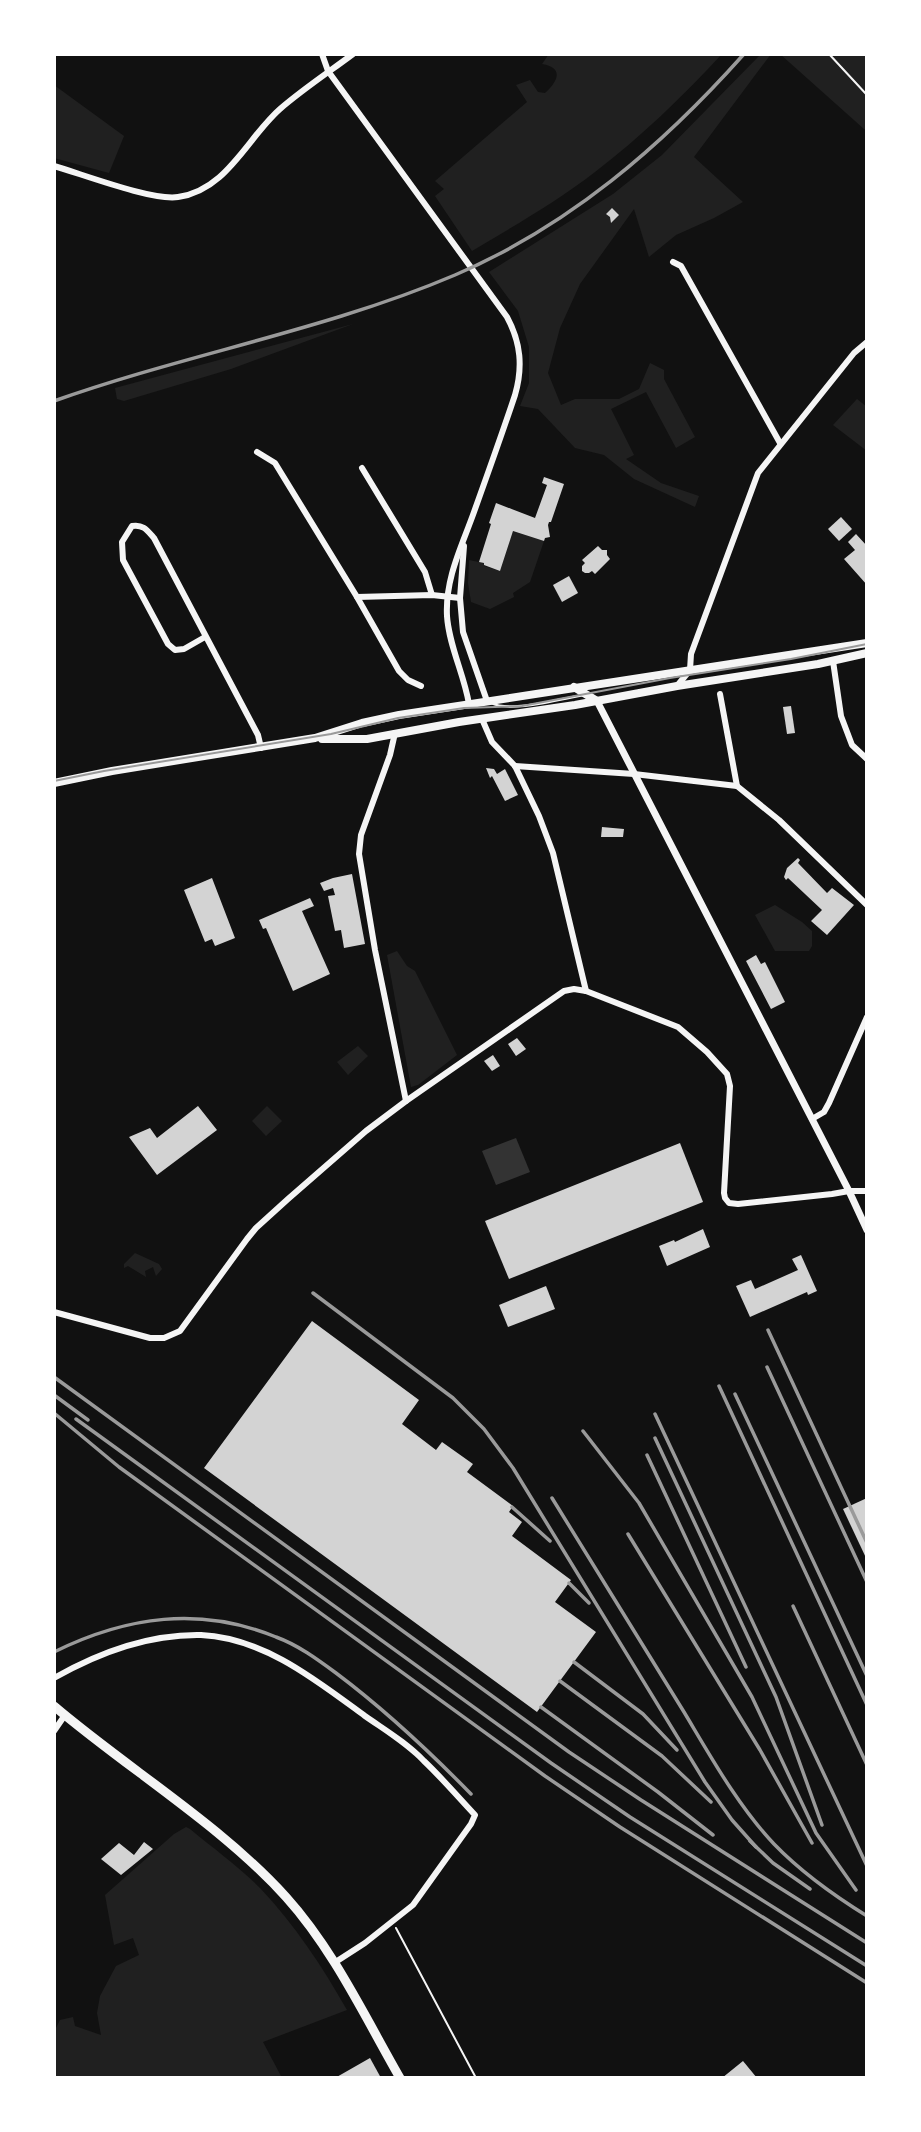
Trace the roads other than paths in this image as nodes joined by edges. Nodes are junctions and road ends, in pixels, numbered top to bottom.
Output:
1 (323, 54) edge
2 (353, 54) edge
3 (328, 71) junction
4 (54, 166) edge
5 (673, 262) dead end
6 (867, 342) edge
7 (780, 443) junction
8 (257, 452) dead end
9 (362, 468) dead end
10 (466, 534) junction
11 (432, 595) junction
12 (357, 597) junction
13 (447, 597) junction
14 (460, 598) junction
15 (205, 637) junction
16 (867, 643) edge
17 (829, 650) junction
18 (867, 653) edge
19 (833, 662) junction
20 (690, 670) junction
21 (604, 682) junction
22 (421, 686) dead end
23 (677, 686) junction
24 (574, 687) junction
25 (596, 688) dead end
26 (720, 694) dead end
27 (588, 695) junction
28 (487, 701) junction
29 (597, 701) junction
30 (469, 704) junction
31 (399, 715) junction
32 (482, 719) junction
33 (395, 733) junction
34 (315, 738) junction
35 (261, 748) junction
36 (867, 759) edge
37 (515, 766) junction
38 (634, 774) junction
39 (54, 783) edge
40 (737, 786) junction
41 (867, 905) edge
42 (586, 991) junction
43 (867, 1017) edge
44 (406, 1101) junction
45 (812, 1119) junction
46 (849, 1191) junction
47 (867, 1191) edge
48 (867, 1230) edge
49 (54, 1312) edge
50 (54, 1678) edge
51 (54, 1706) edge
52 (65, 1716) junction
53 (54, 1731) edge
54 (334, 1963) junction
55 (400, 2078) edge

1 - 3 street
2 - 3 street
3 - 4 street
3 - 10 street
5 - 7 street
6 - 7 street
7 - 20 street
8 - 12 street
9 - 11 street
10 - 13 street
10 - 14 street
11 - 12 street
11 - 13 street
12 - 22 street
13 - 14 street
13 - 30 street
14 - 28 street
15 - 15 street
15 - 35 street
16 - 17 main road
17 - 19 main road
17 - 20 main road
18 - 19 main road
19 - 23 main road
19 - 36 street
20 - 21 main road
20 - 23 street
21 - 24 main road
21 - 25 lane
23 - 29 main road
24 - 27 main road
24 - 28 main road
26 - 40 street
27 - 28 lane
27 - 29 main road
28 - 30 main road
28 - 32 main road
29 - 32 main road
29 - 38 street
30 - 31 main road
30 - 32 main road
31 - 33 main road
31 - 34 main road
32 - 33 main road
32 - 37 street
33 - 34 main road
33 - 44 street
34 - 35 main road
35 - 39 main road
37 - 38 street
37 - 42 street
38 - 40 street
38 - 45 street
40 - 41 street
42 - 44 street
42 - 46 street
43 - 45 street
44 - 49 street
45 - 46 street
46 - 47 street
46 - 48 street
50 - 54 street
51 - 52 main road
52 - 53 street
52 - 54 main road
54 - 55 main road

